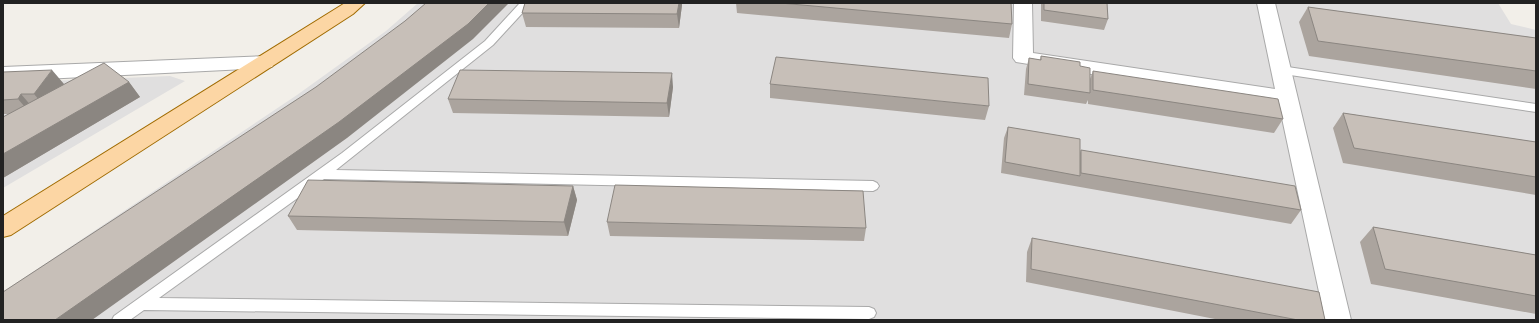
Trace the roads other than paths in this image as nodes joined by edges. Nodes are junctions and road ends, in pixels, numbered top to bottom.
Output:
1 (356, 3) edge
2 (1023, 3) edge
3 (1266, 3) edge
4 (523, 6) edge
5 (265, 62) junction
6 (1281, 70) junction
7 (3, 74) edge
8 (1288, 98) junction
9 (1536, 108) edge
10 (322, 174) junction
11 (873, 186) dead end
12 (3, 228) edge
13 (141, 304) junction
14 (869, 313) dead end
15 (119, 320) edge
16 (1338, 320) edge

1 - 5 main road
2 - 8 street
3 - 6 street
4 - 10 lane
5 - 7 street
5 - 12 main road
6 - 8 street
6 - 9 lane
8 - 16 street
10 - 11 lane
10 - 13 lane
13 - 14 lane
13 - 15 lane

